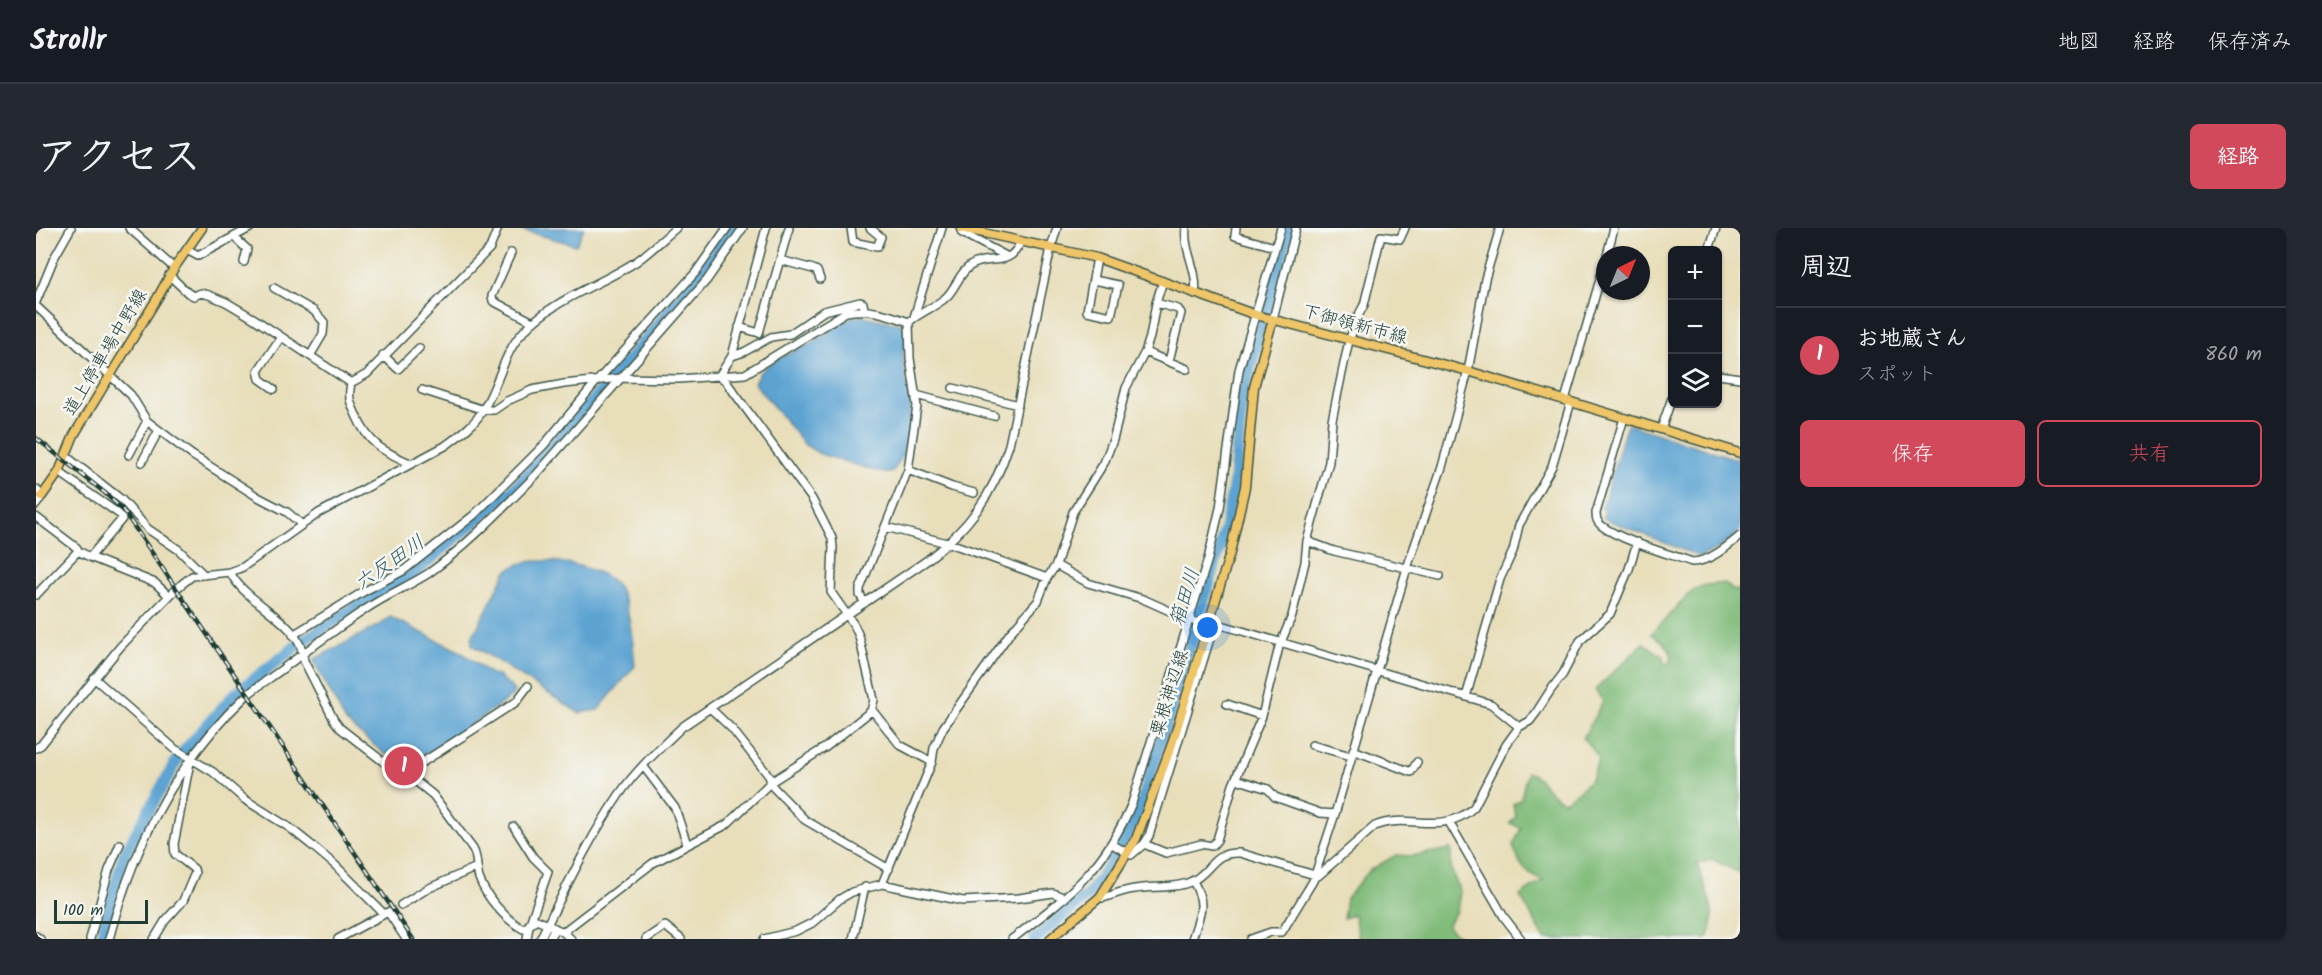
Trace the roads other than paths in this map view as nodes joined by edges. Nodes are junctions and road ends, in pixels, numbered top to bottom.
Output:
1 (71, 228) edge
2 (129, 228) edge
3 (202, 228) edge
4 (250, 228) edge
5 (498, 228) edge
6 (676, 228) edge
7 (727, 228) edge
8 (743, 228) edge
9 (766, 228) edge
10 (789, 228) edge
11 (851, 228) edge
12 (870, 228) edge
13 (942, 228) edge
14 (961, 228) edge
15 (1057, 228) edge
16 (1186, 228) edge
17 (1236, 228) edge
18 (1281, 228) edge
19 (1296, 228) edge
20 (1405, 228) edge
21 (1500, 228) edge
22 (1614, 228) edge
23 (1716, 228) edge
24 (235, 238) junction
25 (1021, 241) junction
26 (1609, 246) edge
27 (1710, 246) edge
28 (1275, 247) junction
29 (1051, 248) junction
30 (187, 250) junction
31 (511, 253) dead end
32 (1008, 257) junction
33 (1097, 258) junction
34 (780, 260) junction
35 (244, 262) dead end
36 (172, 271) junction
37 (820, 279) dead end
38 (1094, 280) junction
39 (1163, 281) junction
40 (274, 288) dead end
41 (1195, 294) junction
42 (1596, 300) edge
43 (1156, 303) junction
44 (36, 304) edge
45 (864, 309) junction
46 (1257, 316) junction
47 (1271, 319) junction
48 (912, 320) junction
49 (533, 322) junction
50 (739, 327) junction
51 (281, 337) junction
52 (1351, 339) junction
53 (419, 348) dead end
54 (1146, 352) junction
55 (383, 355) junction
56 (310, 356) junction
57 (732, 356) junction
58 (1169, 361) junction
59 (1187, 369) dead end
60 (1468, 371) junction
61 (110, 374) junction
62 (719, 376) junction
63 (1722, 376) edge
64 (1740, 378) edge
65 (619, 379) junction
66 (599, 381) junction
67 (351, 383) junction
68 (953, 388) dead end
69 (274, 389) dead end
70 (422, 390) dead end
71 (916, 395) junction
72 (1568, 401) junction
73 (1018, 405) junction
74 (1668, 408) edge
75 (484, 410) junction
76 (994, 416) dead end
77 (1624, 418) junction
78 (147, 421) junction
79 (1661, 429) junction
80 (159, 430) junction
81 (1740, 453) edge
82 (129, 455) dead end
83 (67, 457) junction
84 (142, 462) dead end
85 (412, 464) junction
86 (908, 471) junction
87 (59, 472) junction
88 (39, 492) edge
89 (974, 493) dead end
90 (36, 505) edge
91 (36, 517) edge
92 (301, 524) junction
93 (886, 527) junction
94 (1740, 536) edge
95 (1307, 541) junction
96 (1637, 542) junction
97 (949, 543) junction
98 (78, 551) junction
99 (90, 556) junction
100 (1056, 565) junction
101 (1407, 568) junction
102 (230, 572) junction
103 (202, 573) junction
104 (1440, 576) dead end
105 (1047, 578) junction
106 (36, 595) edge
107 (169, 596) junction
108 (865, 603) junction
109 (846, 614) junction
110 (1190, 620) junction
111 (1208, 623) junction
112 (294, 636) junction
113 (1282, 643) junction
114 (302, 652) junction
115 (1377, 670) junction
116 (94, 678) junction
117 (528, 686) dead end
118 (1466, 697) junction
119 (1227, 704) dead end
120 (710, 708) junction
121 (872, 710) junction
122 (1262, 716) junction
123 (1519, 727) junction
124 (1312, 745) dead end
125 (36, 748) edge
126 (1352, 753) junction
127 (190, 759) junction
128 (932, 762) junction
129 (1417, 762) dead end
130 (644, 767) junction
131 (407, 776) junction
132 (1236, 779) junction
133 (771, 782) junction
134 (1335, 814) junction
135 (1449, 822) junction
136 (514, 827) dead end
137 (120, 844) dead end
138 (687, 844) junction
139 (1112, 844) junction
140 (1144, 844) junction
141 (1215, 845) junction
142 (1127, 853) junction
143 (1222, 853) junction
144 (477, 867) junction
145 (888, 869) junction
146 (1314, 876) junction
147 (1193, 881) junction
148 (882, 884) junction
149 (865, 887) junction
150 (1100, 897) junction
151 (1065, 898) junction
152 (401, 904) dead end
153 (382, 913) junction
154 (547, 924) junction
155 (529, 926) junction
156 (555, 928) junction
157 (563, 932) junction
158 (36, 936) edge
159 (40, 939) edge
160 (90, 939) edge
161 (109, 939) edge
162 (154, 939) edge
163 (338, 939) edge
164 (406, 939) edge
165 (527, 939) edge
166 (540, 939) edge
167 (549, 939) edge
168 (571, 939) edge
169 (646, 939) edge
170 (681, 939) edge
171 (769, 939) edge
172 (853, 939) edge
173 (1012, 939) edge
174 (1050, 939) edge
175 (1192, 939) edge
176 (1251, 939) edge
177 (1521, 939) edge

1 - 44 street
2 - 36 street
3 - 30 main road, 道上停車場中野線
4 - 24 street
5 - 55 street
6 - 49 street
7 - 66 street
8 - 65 street
9 - 50 street
10 - 34 street
11 - 12 street
13 - 48 street
14 - 25 main road, 下御領新市線
14 - 32 street
15 - 29 street
16 - 41 street
17 - 28 street
18 - 28 street
19 - 47 street
20 - 52 street
21 - 60 street
22 - 26 street
23 - 27 street
24 - 30 street
24 - 35 street
25 - 29 main road, 下御領新市線
25 - 32 street
28 - 46 street
29 - 33 main road, 下御領新市線
29 - 73 street
30 - 36 main road, 道上停車場中野線
31 - 49 street
32 - 48 street
33 - 38 street
33 - 39 main road, 下御領新市線
34 - 37 street
34 - 50 street
36 - 51 street
36 - 61 main road, 道上停車場中野線
38 - 38 street
39 - 41 main road, 下御領新市線
39 - 43 street
40 - 56 street
41 - 46 main road, 下御領新市線
42 - 72 street
43 - 54 street
43 - 58 street
44 - 61 street
45 - 48 street
45 - 57 street
45 - 62 street
46 - 47 main road, 下御領新市線
46 - 110 street
47 - 52 main road, 下御領新市線
47 - 111 main road, 粟根神辺線
48 - 71 street
49 - 75 street
50 - 57 street
51 - 56 street
51 - 69 street
52 - 60 main road, 下御領新市線
52 - 95 street
53 - 55 street
54 - 58 street
54 - 100 street
55 - 67 street
56 - 67 street
57 - 62 street
58 - 59 street
60 - 72 main road, 下御領新市線
60 - 101 street
61 - 78 street
61 - 83 main road, 道上停車場中野線
62 - 65 street
62 - 109 street
63 - 64 street
65 - 66 street
65 - 114 street
66 - 75 street
66 - 112 street
67 - 85 street
68 - 73 street
70 - 75 street
71 - 76 street
71 - 86 street
72 - 77 main road, 下御領新市線
72 - 118 street
73 - 97 street
74 - 79 street
75 - 85 street
77 - 79 main road, 下御領新市線
77 - 96 street
78 - 80 street
78 - 82 street
79 - 81 main road, 下御領新市線
80 - 84 street
80 - 92 street
83 - 87 main road, 道上停車場中野線
83 - 103 street
85 - 92 street
86 - 89 street
86 - 93 street
87 - 88 main road, 道上停車場中野線
87 - 99 street
88 - 90 street
91 - 98 street
92 - 102 street
93 - 97 street
93 - 108 street
94 - 96 street
95 - 101 street
95 - 113 street
96 - 123 street
97 - 105 street
97 - 108 street
98 - 99 street
98 - 106 street
99 - 107 street
100 - 105 street
100 - 110 street
101 - 104 street
101 - 115 street
102 - 103 street
102 - 112 street
103 - 107 street
105 - 128 street
107 - 116 street
108 - 109 street
109 - 120 street
109 - 121 street
110 - 111 street
110 - 139 street
111 - 113 street
111 - 140 street
111 - 142 main road, 粟根神辺線
112 - 114 street
113 - 115 street
113 - 122 street
114 - 127 street
114 - 131 street
115 - 118 street
115 - 126 street
116 - 125 street
116 - 127 street
117 - 131 street
118 - 123 street
119 - 122 street
120 - 130 street
120 - 133 street
121 - 128 street
121 - 133 street
122 - 132 street
123 - 135 street
124 - 126 street
126 - 129 street
126 - 134 street
127 - 153 street
127 - 161 street
127 - 162 street
128 - 145 street
130 - 138 street
130 - 154 street
131 - 144 street
132 - 134 street
132 - 141 street
133 - 138 street
133 - 145 street
134 - 146 street
135 - 146 street
135 - 177 street
136 - 155 street
137 - 160 street
138 - 157 street
139 - 142 street
139 - 151 street
140 - 141 street
140 - 142 street
141 - 143 street
142 - 150 main road, 粟根神辺線
143 - 146 street
143 - 147 street
144 - 152 street
144 - 155 street
145 - 148 street
146 - 176 street
147 - 150 street
147 - 175 street
148 - 149 street
148 - 151 street
149 - 171 street
149 - 172 street
150 - 174 main road, 粟根神辺線
151 - 173 street
153 - 163 street
153 - 164 street
154 - 155 street
154 - 156 street
154 - 166 street
155 - 165 street
156 - 157 street
156 - 167 street
157 - 168 street
158 - 159 street
169 - 170 street

